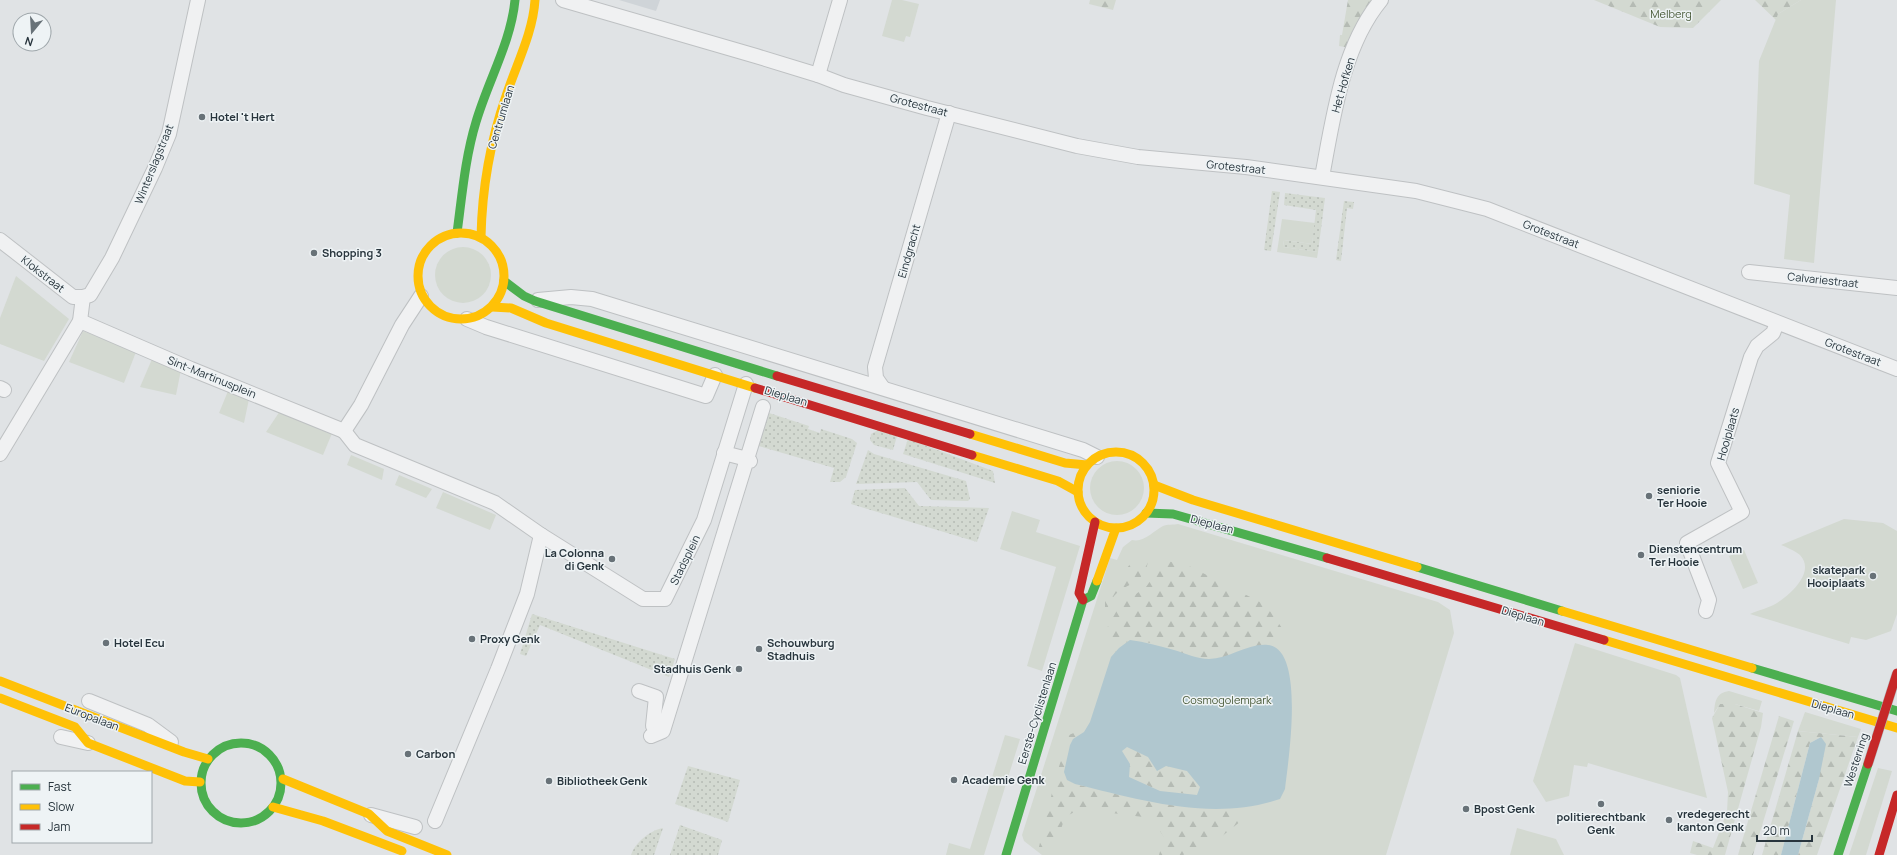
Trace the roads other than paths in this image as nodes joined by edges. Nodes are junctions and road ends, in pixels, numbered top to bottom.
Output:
1 (198, 0) edge
2 (535, 0) edge
3 (563, 0) edge
4 (840, 0) edge
5 (1381, 0) edge
6 (519, 1) edge
7 (818, 75) junction
8 (949, 113) junction
9 (1322, 177) junction
10 (457, 233) junction
11 (480, 238) junction
12 (0, 240) edge
13 (1748, 272) dead end
14 (504, 281) junction
15 (1897, 288) edge
16 (86, 296) junction
17 (421, 296) junction
18 (534, 301) junction
19 (492, 307) junction
20 (467, 319) junction
21 (80, 321) junction
22 (1777, 323) junction
23 (1897, 369) edge
24 (715, 375) junction
25 (746, 384) junction
26 (883, 388) junction
27 (763, 407) dead end
28 (344, 431) junction
29 (724, 453) junction
30 (0, 454) edge
31 (748, 460) junction
32 (1092, 461) junction
33 (1154, 485) junction
34 (1078, 492) junction
35 (1146, 513) junction
36 (1095, 522) junction
37 (1116, 528) junction
38 (541, 535) junction
39 (1083, 600) junction
40 (1706, 611) dead end
41 (1897, 673) edge
42 (0, 681) edge
43 (639, 691) dead end
44 (0, 698) edge
45 (90, 701) dead end
46 (1897, 711) edge
47 (1897, 728) edge
48 (61, 737) dead end
49 (88, 743) junction
50 (184, 752) junction
51 (208, 759) junction
52 (283, 779) junction
53 (200, 782) junction
54 (1897, 795) edge
55 (273, 807) junction
56 (369, 814) junction
57 (435, 821) dead end
58 (415, 827) dead end
59 (411, 855) edge
60 (447, 855) edge
61 (1006, 855) edge
62 (1838, 855) edge
63 (1879, 855) edge

1 - 16 street, Winterslagstraat
2 - 11 main road, Centrumlaan
3 - 7 street, Grotestraat
4 - 7 street
5 - 9 street, Het Hofken
6 - 10 main road, Centrumlaan
7 - 8 street, Grotestraat
8 - 9 street, Grotestraat
8 - 26 street, Eindgracht
9 - 22 street, Grotestraat
10 - 11 main road
10 - 17 main road
11 - 14 main road
12 - 16 street, Klokstraat
13 - 15 street, Calvariestraat
14 - 18 main road, Dieplaan
14 - 19 main road
16 - 21 street
17 - 20 main road
17 - 28 street
18 - 26 street
18 - 32 main road, Dieplaan
19 - 20 main road
19 - 24 main road, Dieplaan
20 - 24 street
21 - 28 street, Sint-Martinusplein
21 - 30 street
22 - 23 street, Grotestraat
22 - 40 street, Hooiplaats
24 - 25 main road, Dieplaan
25 - 29 street, Stadsplein
25 - 34 main road, Dieplaan
26 - 32 street
27 - 31 street
28 - 38 street, Stadsplein
29 - 31 street
29 - 38 street, Stadsplein
31 - 43 street
32 - 33 main road, Dieplaan
32 - 34 main road
33 - 35 main road
33 - 46 main road, Dieplaan
34 - 36 main road
35 - 37 main road
35 - 47 main road, Dieplaan
36 - 37 main road
36 - 39 main road, Eerste-Cyclistenlaan
37 - 39 main road, Eerste-Cyclistenlaan
38 - 57 street
39 - 61 main road, Eerste-Cyclistenlaan
41 - 62 main road, Westerring, bridge
42 - 50 main road, Europalaan
44 - 49 main road, Europalaan
45 - 50 street, Europalaan
48 - 49 street, Europalaan
49 - 53 main road, Europalaan
50 - 51 main road, Europalaan
51 - 52 main road
51 - 53 main road
52 - 55 main road
52 - 56 main road
53 - 55 main road
54 - 63 main road
55 - 59 main road
56 - 58 street
56 - 60 main road

